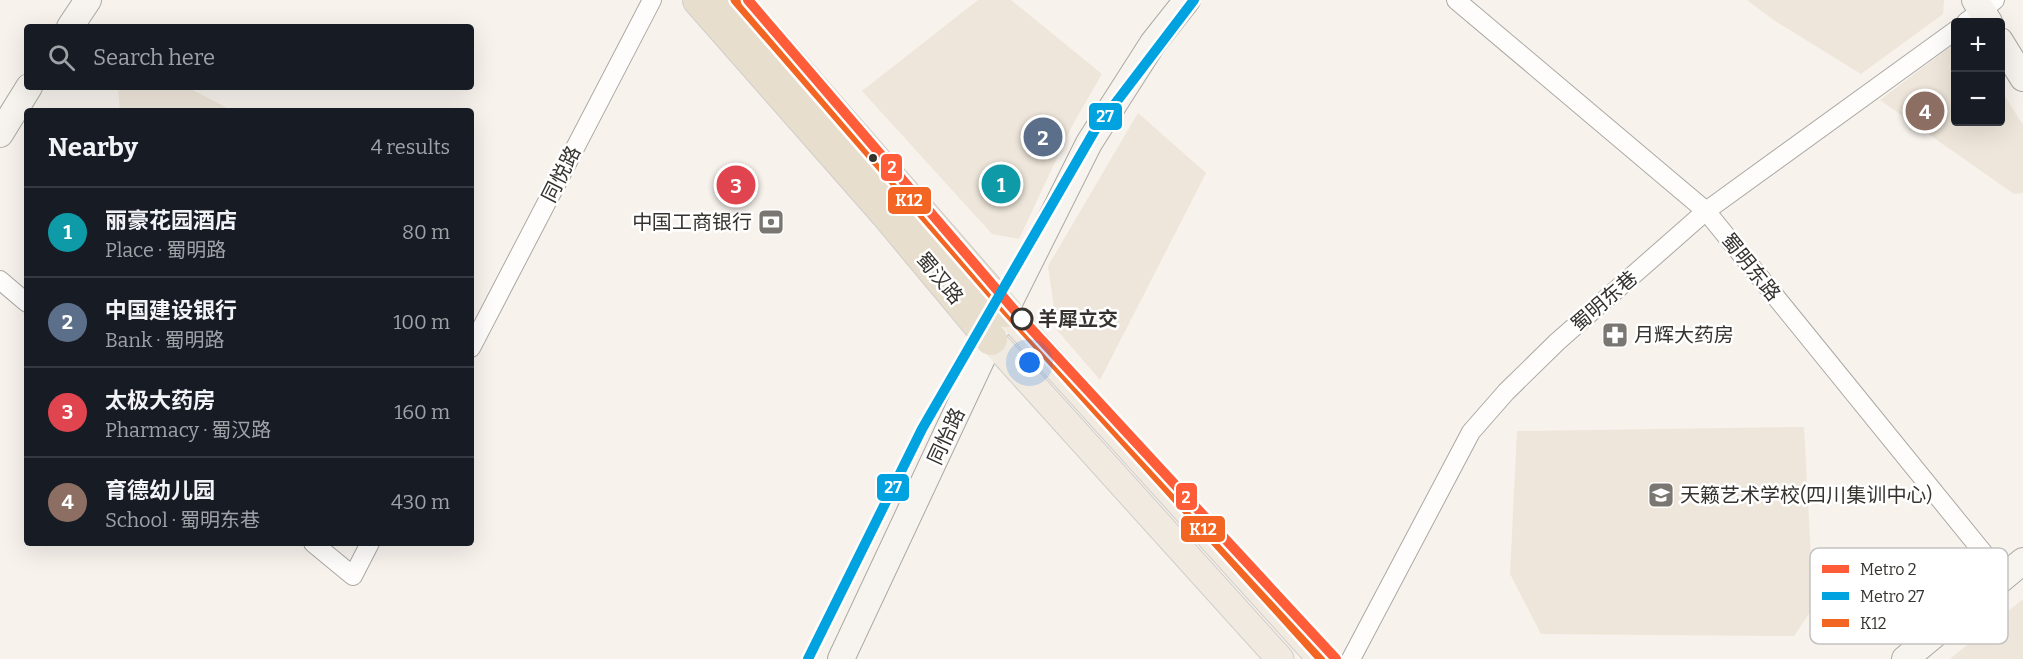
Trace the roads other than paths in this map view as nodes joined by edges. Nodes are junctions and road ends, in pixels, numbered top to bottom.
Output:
1 (88, 0) edge
2 (652, 0) edge
3 (699, 0) edge
4 (735, 0) edge
5 (1187, 0) edge
6 (1456, 0) edge
7 (72, 24) edge
8 (1951, 34) edge
9 (2005, 48) edge
10 (2023, 78) edge
11 (27, 90) edge
12 (0, 134) edge
13 (1706, 211) junction
14 (0, 280) edge
15 (24, 300) edge
16 (1006, 311) junction
17 (991, 339) junction
18 (474, 342) edge
19 (317, 546) edge
20 (368, 546) edge
21 (1979, 548) edge
22 (2023, 561) edge
23 (2008, 573) edge
24 (1923, 644) edge
25 (841, 659) edge
26 (1280, 659) edge
27 (1321, 659) edge
28 (1351, 659) edge
29 (1905, 659) edge

1 - 7 street
2 - 18 street, 同悦路
3 - 17 highway, 蜀汉路
4 - 16 highway, 蜀汉路
5 - 16 street, 同怡路
6 - 13 street, 蜀明东路
8 - 13 street, 蜀明东巷
9 - 10 street
11 - 12 street
13 - 21 street, 蜀明东路
13 - 28 street, 蜀明东巷
14 - 15 street
16 - 17 street, 同怡路
16 - 27 main road, 蜀汉路
17 - 25 street, 同怡路
17 - 26 main road, 蜀汉路
19 - 20 street
22 - 23 street
24 - 29 street

